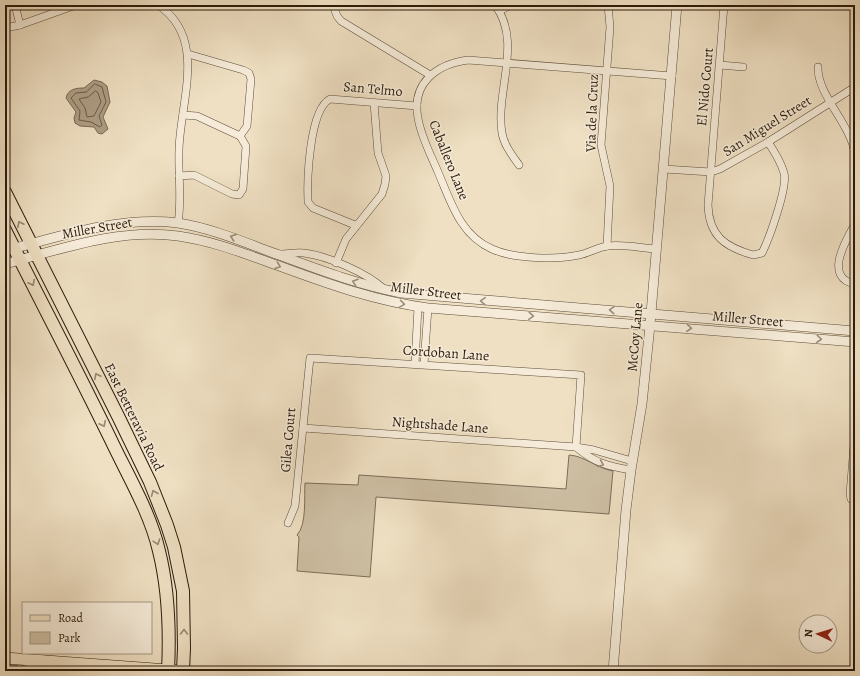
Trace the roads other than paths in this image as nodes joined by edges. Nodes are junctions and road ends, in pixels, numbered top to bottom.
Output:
1 (16, 5) edge
2 (76, 5) edge
3 (158, 5) edge
4 (333, 5) edge
5 (511, 5) edge
6 (608, 5) edge
7 (677, 5) edge
8 (724, 5) edge
9 (497, 8) edge
10 (20, 25) junction
11 (5, 28) edge
12 (188, 54) junction
13 (506, 63) junction
14 (720, 65) junction
15 (743, 67) dead end
16 (818, 67) dead end
17 (607, 70) junction
18 (430, 75) junction
19 (672, 76) junction
20 (855, 87) edge
21 (831, 101) junction
22 (374, 103) junction
23 (417, 106) junction
24 (183, 115) junction
25 (240, 136) junction
26 (768, 142) junction
27 (855, 154) edge
28 (519, 165) dead end
29 (664, 169) junction
30 (855, 169) edge
31 (711, 172) junction
32 (179, 176) junction
33 (855, 180) edge
34 (5, 192) edge
35 (178, 224) junction
36 (855, 224) edge
37 (355, 226) junction
38 (5, 230) edge
39 (119, 236) junction
40 (30, 244) junction
41 (607, 246) junction
42 (656, 249) junction
43 (10, 250) edge
44 (278, 254) junction
45 (36, 256) junction
46 (20, 260) junction
47 (336, 263) junction
48 (5, 264) edge
49 (855, 284) edge
50 (386, 290) junction
51 (418, 307) junction
52 (428, 308) junction
53 (651, 313) junction
54 (650, 325) junction
55 (855, 331) edge
56 (855, 342) edge
57 (310, 358) joint
58 (415, 364) junction
59 (424, 364) junction
60 (108, 397) junction
61 (93, 405) junction
62 (303, 428) junction
63 (855, 433) edge
64 (855, 443) edge
65 (576, 447) junction
66 (632, 466) junction
67 (853, 500) edge
68 (288, 523) dead end
69 (5, 658) edge
70 (41, 661) junction
71 (5, 670) edge
72 (15, 671) edge
73 (24, 671) edge
74 (168, 671) edge
75 (182, 671) edge
76 (613, 671) edge

1 - 10 street
2 - 10 street
3 - 12 street
4 - 18 street
5 - 9 street
6 - 17 street, Via de la Cruz
7 - 19 street, McCoy Lane
8 - 14 street, El Nido Court
9 - 13 street
10 - 11 street
12 - 24 street
12 - 25 street
13 - 17 street
13 - 18 street
13 - 28 street
14 - 15 street
14 - 31 street, El Nido Court
16 - 21 street
17 - 19 street
17 - 41 street, Via de la Cruz
18 - 23 street, Caballero Lane
19 - 29 street, McCoy Lane
20 - 21 street, San Miguel Street
21 - 26 street, San Miguel Street
21 - 27 street
22 - 23 street, San Telmo
22 - 37 street
22 - 37 street, San Telmo
23 - 41 street, Caballero Lane
24 - 25 street
24 - 32 street
25 - 32 street
26 - 31 street, San Miguel Street
26 - 31 street, El Nido Court
29 - 31 street, San Miguel Street
29 - 42 street, McCoy Lane
30 - 33 street
32 - 35 street
40 -> 34 highway, East Betteravia Road
35 - 39 street
35 - 40 street, Miller Street
44 -> 35 street, Miller Street
36 - 49 street
37 - 47 street
38 - 43 highway
39 - 45 street, Miller Street
39 -> 51 street, Miller Street
40 - 43 street, Miller Street
40 - 45 highway, East Betteravia Road
41 - 42 street, Caballero Lane
42 - 53 street, McCoy Lane
43 - 46 highway
44 - 47 street, Miller Street
50 -> 44 street, Miller Street
45 - 46 street, Miller Street
60 -> 45 highway, East Betteravia Road
46 - 48 street, Miller Street
46 -> 61 highway
47 - 50 street, Miller Street
53 -> 50 street, Miller Street
51 - 52 street, Miller Street
51 - 58 street
52 -> 54 street, Miller Street
52 - 59 street
53 - 54 street, McCoy Lane
53 - 55 street, Miller Street
54 -> 56 street, Miller Street
54 - 66 street, McCoy Lane
57 - 58 street, Cordoban Lane
57 - 62 street, Gilea Court
58 - 59 street, Cordoban Lane
59 - 65 street, Cordoban Lane
60 - 61 highway
75 -> 60 highway, East Betteravia Road
61 -> 74 highway
62 - 65 street, Nightshade Lane
62 - 68 street, Gilea Court
63 - 64 street
64 - 67 street
65 - 66 street, Nightshade Lane
65 -> 66 street
66 - 76 street, McCoy Lane
69 - 70 main road
70 - 73 main road
70 - 74 main road
71 - 72 main road
74 - 75 main road

